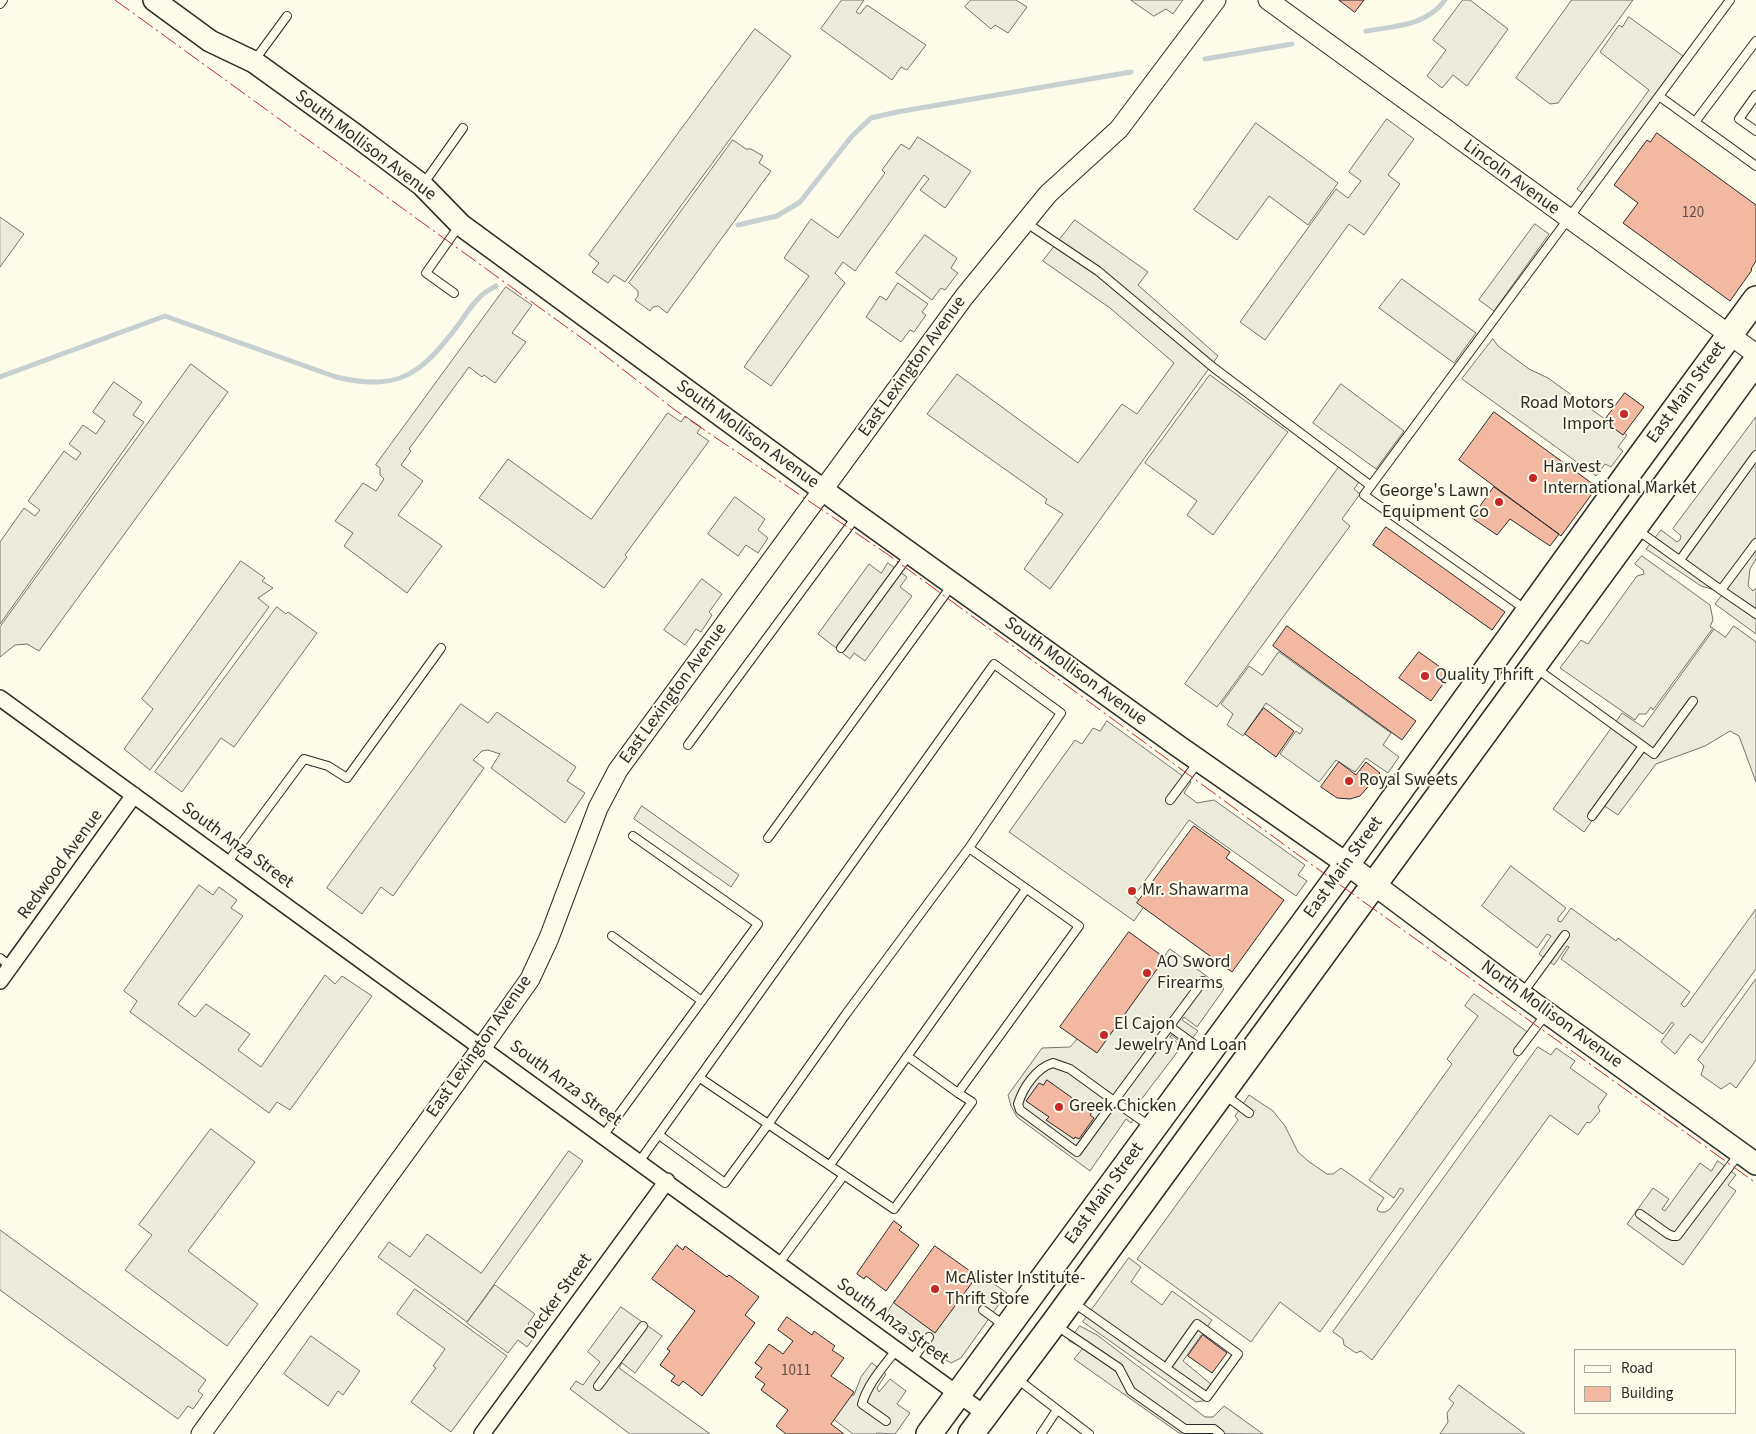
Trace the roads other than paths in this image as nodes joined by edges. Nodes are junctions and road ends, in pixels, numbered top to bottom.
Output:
1 (3, 0) edge
2 (154, 0) edge
3 (1216, 0) edge
4 (1268, 0) edge
5 (1730, 0) edge
6 (0, 4) edge
7 (287, 16) dead end
8 (1756, 41) edge
9 (254, 62) junction
10 (1756, 95) edge
11 (1659, 96) junction
12 (1695, 122) junction
13 (464, 128) dead end
14 (1756, 131) edge
15 (1756, 166) edge
16 (422, 185) junction
17 (1568, 219) junction
18 (1025, 222) junction
19 (461, 225) junction
20 (454, 293) dead end
21 (1756, 299) edge
22 (1730, 335) junction
23 (1756, 354) edge
24 (1756, 361) edge
25 (1756, 455) edge
26 (1371, 486) junction
27 (824, 490) junction
28 (1604, 506) junction
29 (857, 515) junction
30 (1634, 528) junction
31 (1756, 543) edge
32 (911, 553) junction
33 (1680, 560) junction
34 (953, 584) junction
35 (1721, 590) junction
36 (1529, 611) junction
37 (1756, 614) edge
38 (441, 648) dead end
39 (841, 648) dead end
40 (1533, 666) junction
41 (0, 698) edge
42 (1693, 700) dead end
43 (688, 746) dead end
44 (1643, 746) junction
45 (1199, 761) junction
46 (134, 795) junction
47 (1170, 800) dead end
48 (1592, 816) dead end
49 (633, 836) dead end
50 (768, 838) dead end
51 (969, 848) junction
52 (227, 863) junction
53 (1347, 864) junction
54 (1374, 884) junction
55 (1026, 889) junction
56 (1565, 935) dead end
57 (612, 936) dead end
58 (5, 962) edge
59 (0, 980) edge
60 (1203, 981) dead end
61 (1522, 994) junction
62 (702, 1000) junction
63 (1547, 1013) junction
64 (1169, 1026) junction
65 (482, 1048) junction
66 (1518, 1050) dead end
67 (1207, 1054) junction
68 (907, 1056) junction
69 (700, 1078) junction
70 (1222, 1092) junction
71 (958, 1093) junction
72 (1114, 1101) junction
73 (1249, 1113) dead end
74 (770, 1123) junction
75 (1153, 1128) junction
76 (659, 1135) junction
77 (603, 1136) junction
78 (1748, 1158) edge
79 (640, 1162) junction
80 (830, 1165) junction
81 (844, 1175) junction
82 (667, 1181) junction
83 (1640, 1214) dead end
84 (779, 1263) junction
85 (1070, 1301) junction
86 (983, 1310) dead end
87 (1054, 1323) junction
88 (643, 1326) dead end
89 (1007, 1328) junction
90 (929, 1337) dead end
91 (897, 1349) junction
92 (912, 1360) junction
93 (1166, 1368) junction
94 (1014, 1377) junction
95 (598, 1386) dead end
96 (958, 1393) junction
97 (1057, 1410) junction
98 (985, 1414) junction
99 (886, 1421) dead end
100 (201, 1434) edge
101 (482, 1434) edge
102 (929, 1434) edge
103 (971, 1434) edge
104 (1041, 1434) edge
105 (1089, 1434) edge
106 (1220, 1434) edge

1 - 6 lane
2 - 9 main road, South Mollison Avenue
3 - 18 street, East Lexington Avenue
4 - 17 street, Lincoln Avenue
5 - 11 lane
7 - 9 lane
8 - 12 lane
9 - 16 main road, South Mollison Avenue
10 - 14 lane
11 - 12 lane
11 - 17 lane
12 - 15 lane
13 - 16 lane
16 - 19 main road, South Mollison Avenue
17 - 22 street, Lincoln Avenue
17 - 26 lane
18 - 26 lane
18 - 27 street, East Lexington Avenue
19 - 20 lane
19 - 27 main road, South Mollison Avenue
21 - 22 main road, East Main Street
22 - 23 street, Lincoln Avenue
22 - 28 main road, East Main Street
24 - 30 main road, East Main Street
25 - 33 lane
26 - 36 lane
27 - 29 main road, South Mollison Avenue
27 - 65 street, East Lexington Avenue
28 - 30 main road
28 - 36 main road, East Main Street
29 - 32 main road, South Mollison Avenue
29 - 43 lane
30 - 33 lane
30 - 40 main road, East Main Street
31 - 35 lane
32 - 34 main road, South Mollison Avenue
32 - 39 lane
33 - 35 lane
34 - 45 main road, South Mollison Avenue
34 - 50 lane
35 - 37 lane
36 - 53 main road, East Main Street
38 - 52 lane
40 - 44 lane
40 - 54 main road, East Main Street
41 - 46 street, South Anza Street
42 - 44 lane
44 - 48 lane
45 - 47 lane
45 - 53 main road, South Mollison Avenue
46 - 52 street, South Anza Street
46 - 58 street, Redwood Avenue
49 - 62 lane
51 - 55 lane
51 - 69 lane
51 - 74 lane
52 - 65 street, South Anza Street
53 - 54 main road, North Mollison Avenue
53 - 67 main road, East Main Street
54 - 61 main road, North Mollison Avenue
54 - 70 main road, East Main Street
55 - 68 lane
55 - 71 lane
56 - 61 lane
57 - 62 lane
58 - 59 street, Redwood Avenue
60 - 64 lane
61 - 63 main road, North Mollison Avenue
62 - 77 lane
63 - 66 lane
63 - 78 main road, North Mollison Avenue
64 - 67 lane
64 - 72 lane
65 - 77 street, South Anza Street
65 - 100 street, East Lexington Avenue
67 - 75 main road, East Main Street
68 - 71 lane
68 - 80 lane
69 - 74 lane
69 - 76 lane
70 - 73 lane
70 - 85 main road, East Main Street
71 - 81 lane
72 - 72 lane
72 - 75 lane
74 - 76 lane
74 - 80 lane
75 - 89 main road, East Main Street
76 - 79 lane
77 - 79 street, South Anza Street
78 - 83 lane
79 - 82 street, South Anza Street
80 - 81 lane
81 - 84 lane
82 - 84 street, South Anza Street
82 - 101 street, Decker Street
84 - 91 street, South Anza Street
85 - 87 main road, East Main Street
85 - 93 lane
86 - 89 lane
87 - 94 main road, East Main Street
87 - 106 lane
88 - 95 lane
89 - 96 main road, East Main Street
90 - 92 lane
91 - 92 street, South Anza Street
91 - 99 lane
92 - 96 street, South Anza Street
93 - 93 lane
94 - 97 lane
94 - 98 main road, East Main Street
96 - 98 street, South Anza Street
96 - 102 main road, East Main Street
97 - 104 lane
97 - 105 lane
98 - 103 main road, East Main Street

